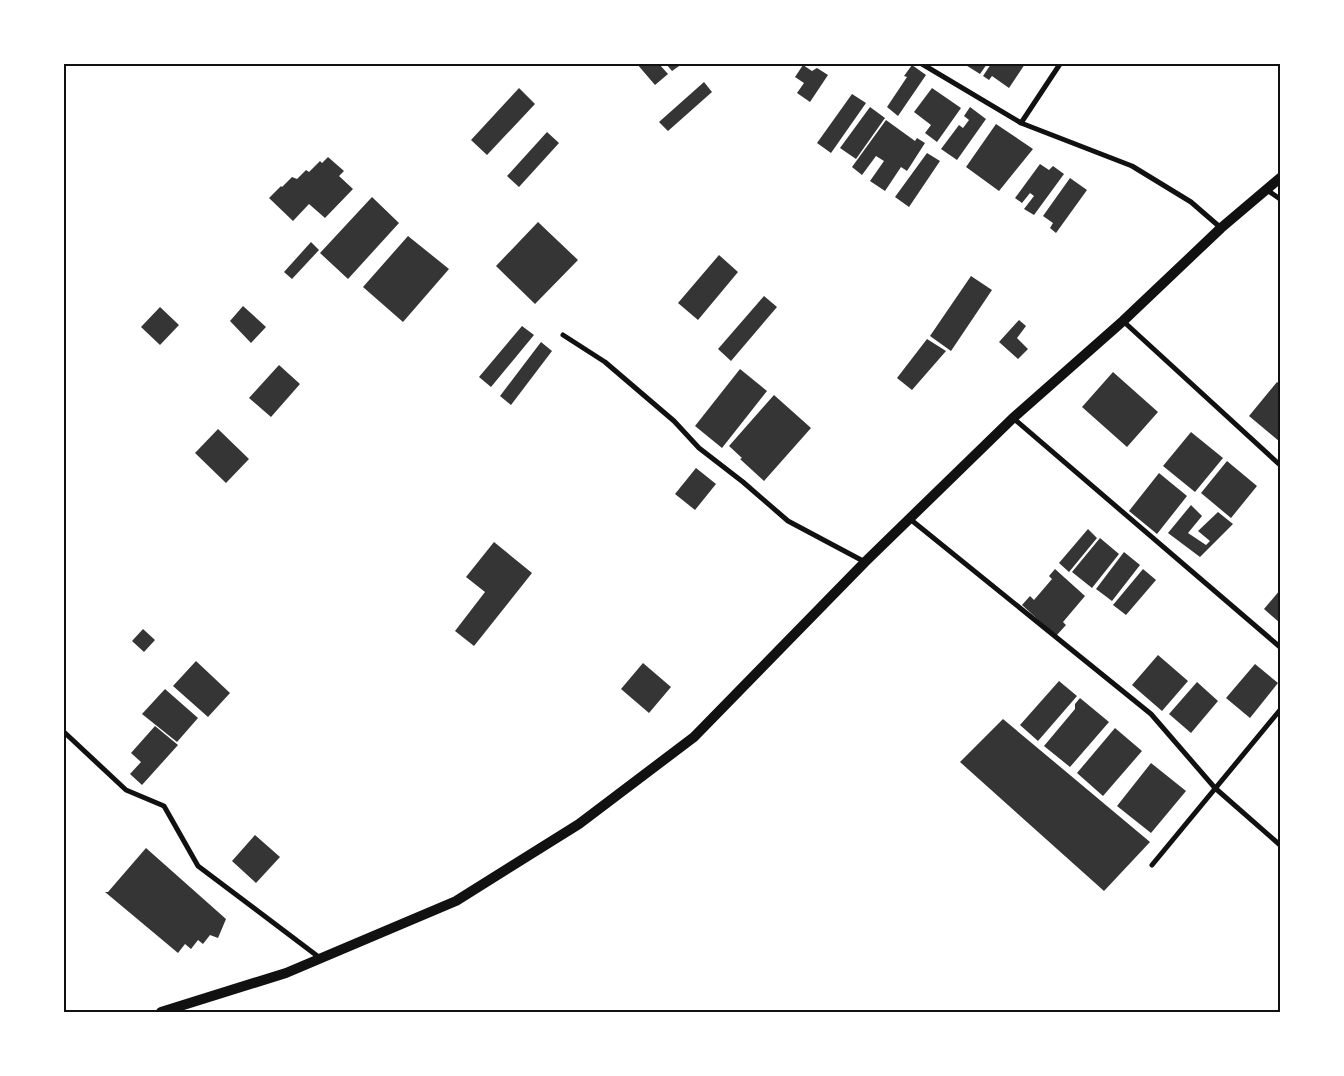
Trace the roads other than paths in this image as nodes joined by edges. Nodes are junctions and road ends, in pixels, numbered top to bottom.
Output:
1 (922, 64) edge
2 (1060, 64) edge
3 (1021, 124) junction
4 (1280, 178) edge
5 (1267, 190) junction
6 (1280, 199) edge
7 (1220, 228) junction
8 (1123, 321) junction
9 (563, 335) dead end
10 (1013, 418) junction
11 (1280, 465) edge
12 (910, 519) junction
13 (865, 562) junction
14 (1280, 647) edge
15 (1280, 710) edge
16 (64, 732) edge
17 (1216, 788) junction
18 (1280, 845) edge
19 (1152, 865) dead end
20 (320, 958) junction
21 (161, 1012) edge

1 - 3 street
2 - 3 street
3 - 7 street
4 - 5 main road
5 - 6 street
5 - 7 main road
7 - 8 main road
8 - 10 main road
8 - 11 street
9 - 13 street
10 - 12 main road
10 - 14 street
12 - 13 main road
12 - 17 street
13 - 20 main road
15 - 17 street
16 - 20 street
17 - 18 street
17 - 19 street
20 - 21 main road

